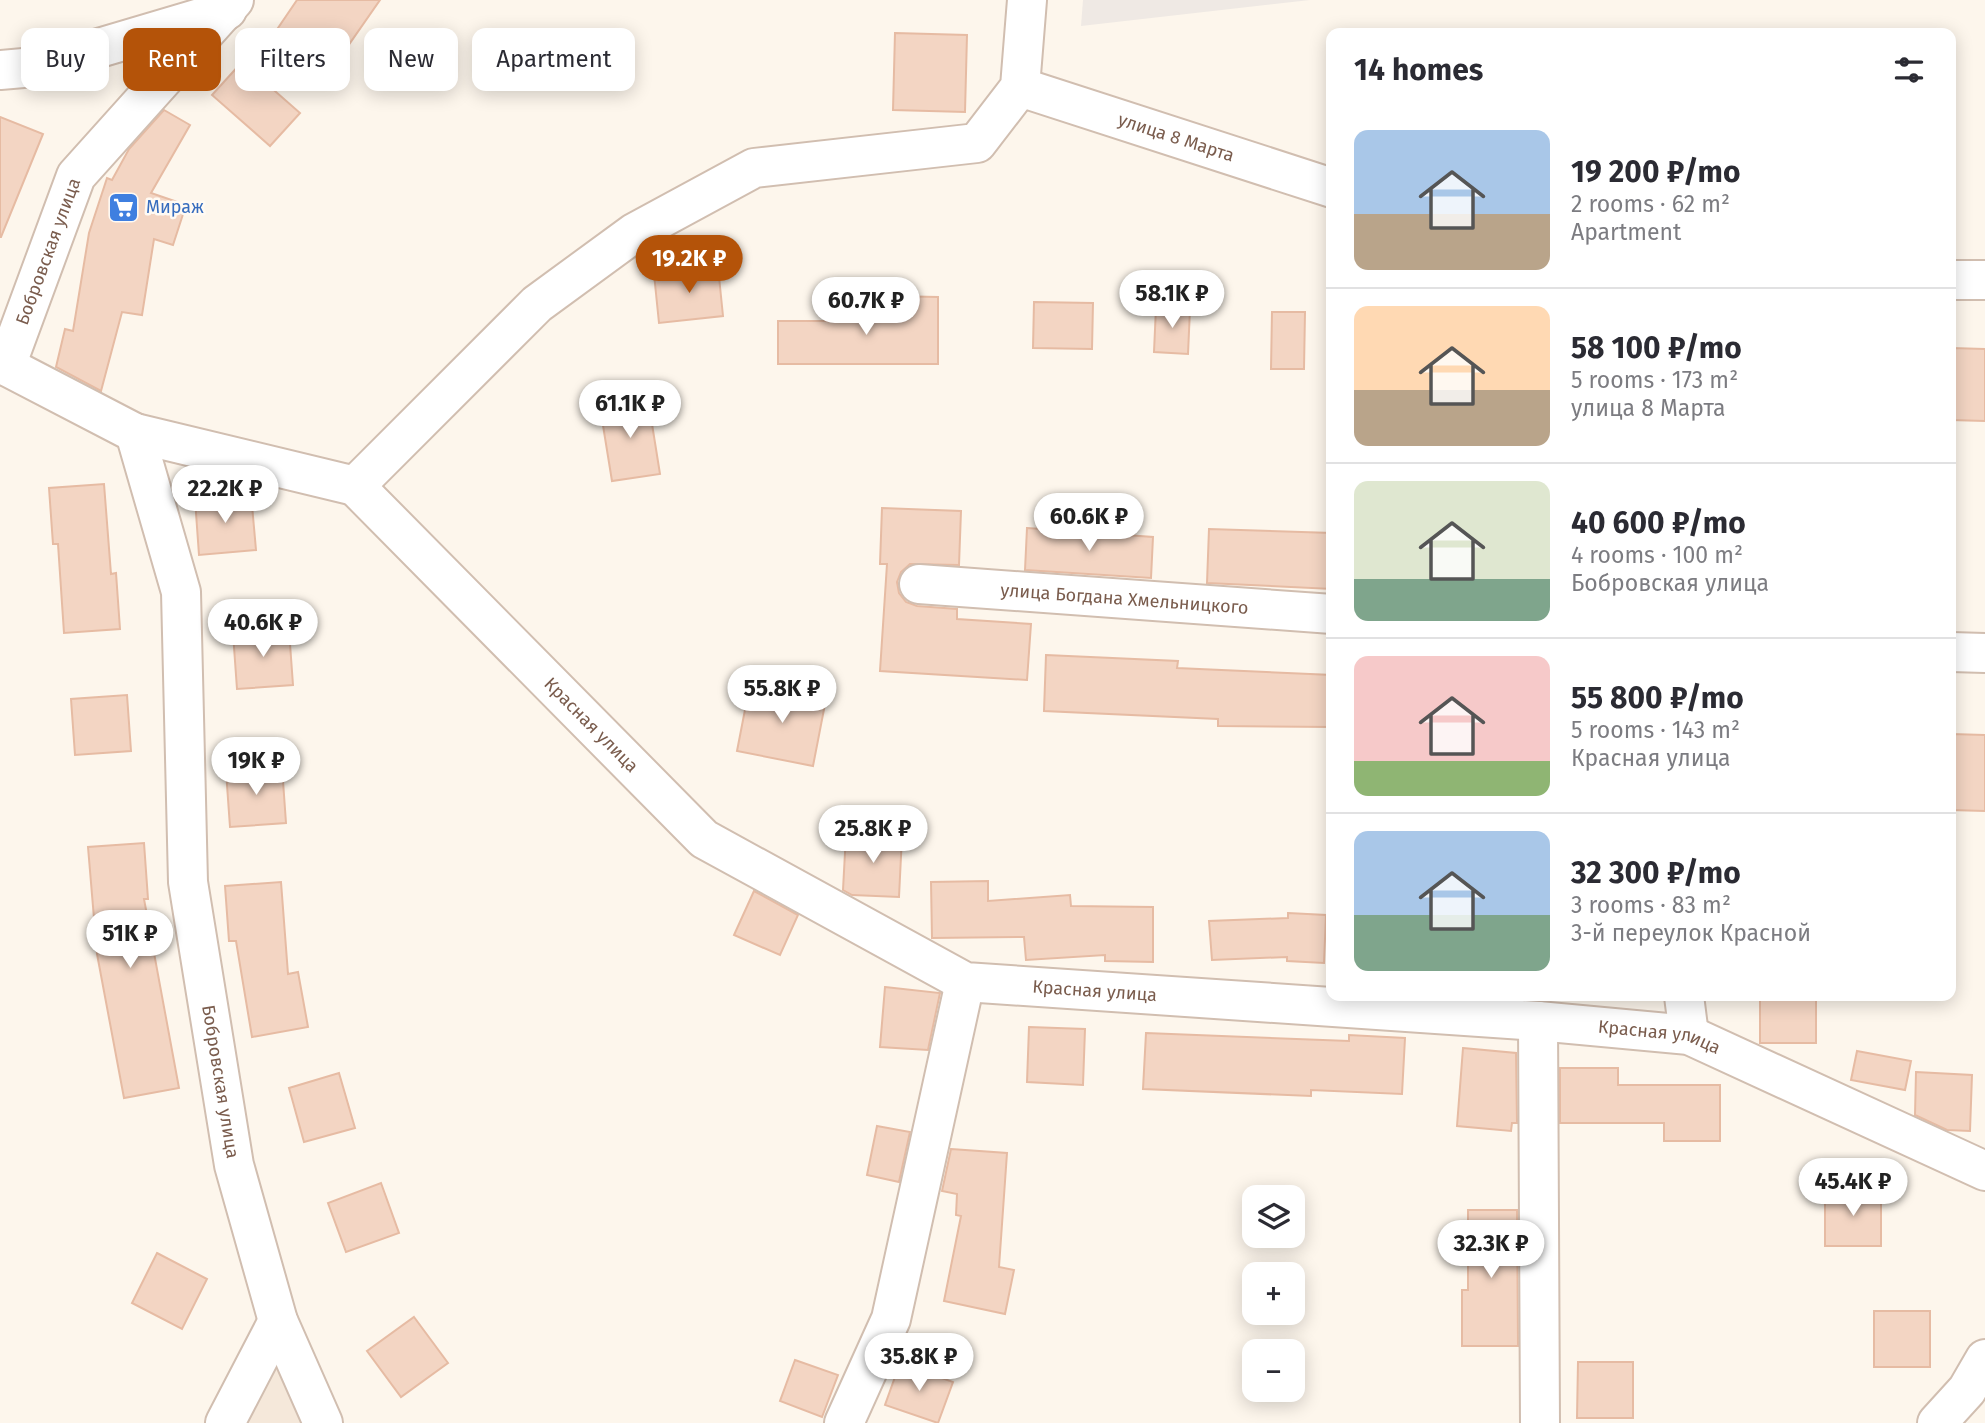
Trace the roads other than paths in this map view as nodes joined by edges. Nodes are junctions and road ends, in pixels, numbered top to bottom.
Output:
1 (1027, 0) edge
2 (231, 5) edge
3 (0, 70) edge
4 (1020, 87) junction
5 (1326, 186) edge
6 (1956, 280) edge
7 (1985, 280) edge
8 (3, 361) edge
9 (135, 433) junction
10 (355, 486) junction
11 (919, 584) dead end
12 (1326, 614) edge
13 (1956, 652) edge
14 (1985, 653) edge
15 (965, 982) junction
16 (1685, 1001) edge
17 (1538, 1021) junction
18 (1689, 1035) junction
19 (1985, 1171) edge
20 (278, 1321) junction
21 (1985, 1359) edge
22 (225, 1423) edge
23 (323, 1423) edge
24 (844, 1423) edge
25 (1540, 1423) edge
26 (1937, 1423) edge

1 - 4 street
2 - 3 street
2 - 8 street, Бобровская улица
4 - 5 street, улица 8 Марта
4 - 10 street
6 - 7 street
8 - 9 street, Бобровская улица
9 - 10 street
9 - 20 street, Бобровская улица
10 - 15 street, Красная улица
11 - 12 street, улица Богдана Хмельницкого
13 - 14 street
15 - 17 street, Красная улица
15 - 24 street
16 - 18 street
17 - 18 street, Красная улица
17 - 25 street
18 - 19 street, Красная улица
20 - 22 street
20 - 23 street, Бобровская улица
21 - 26 street

